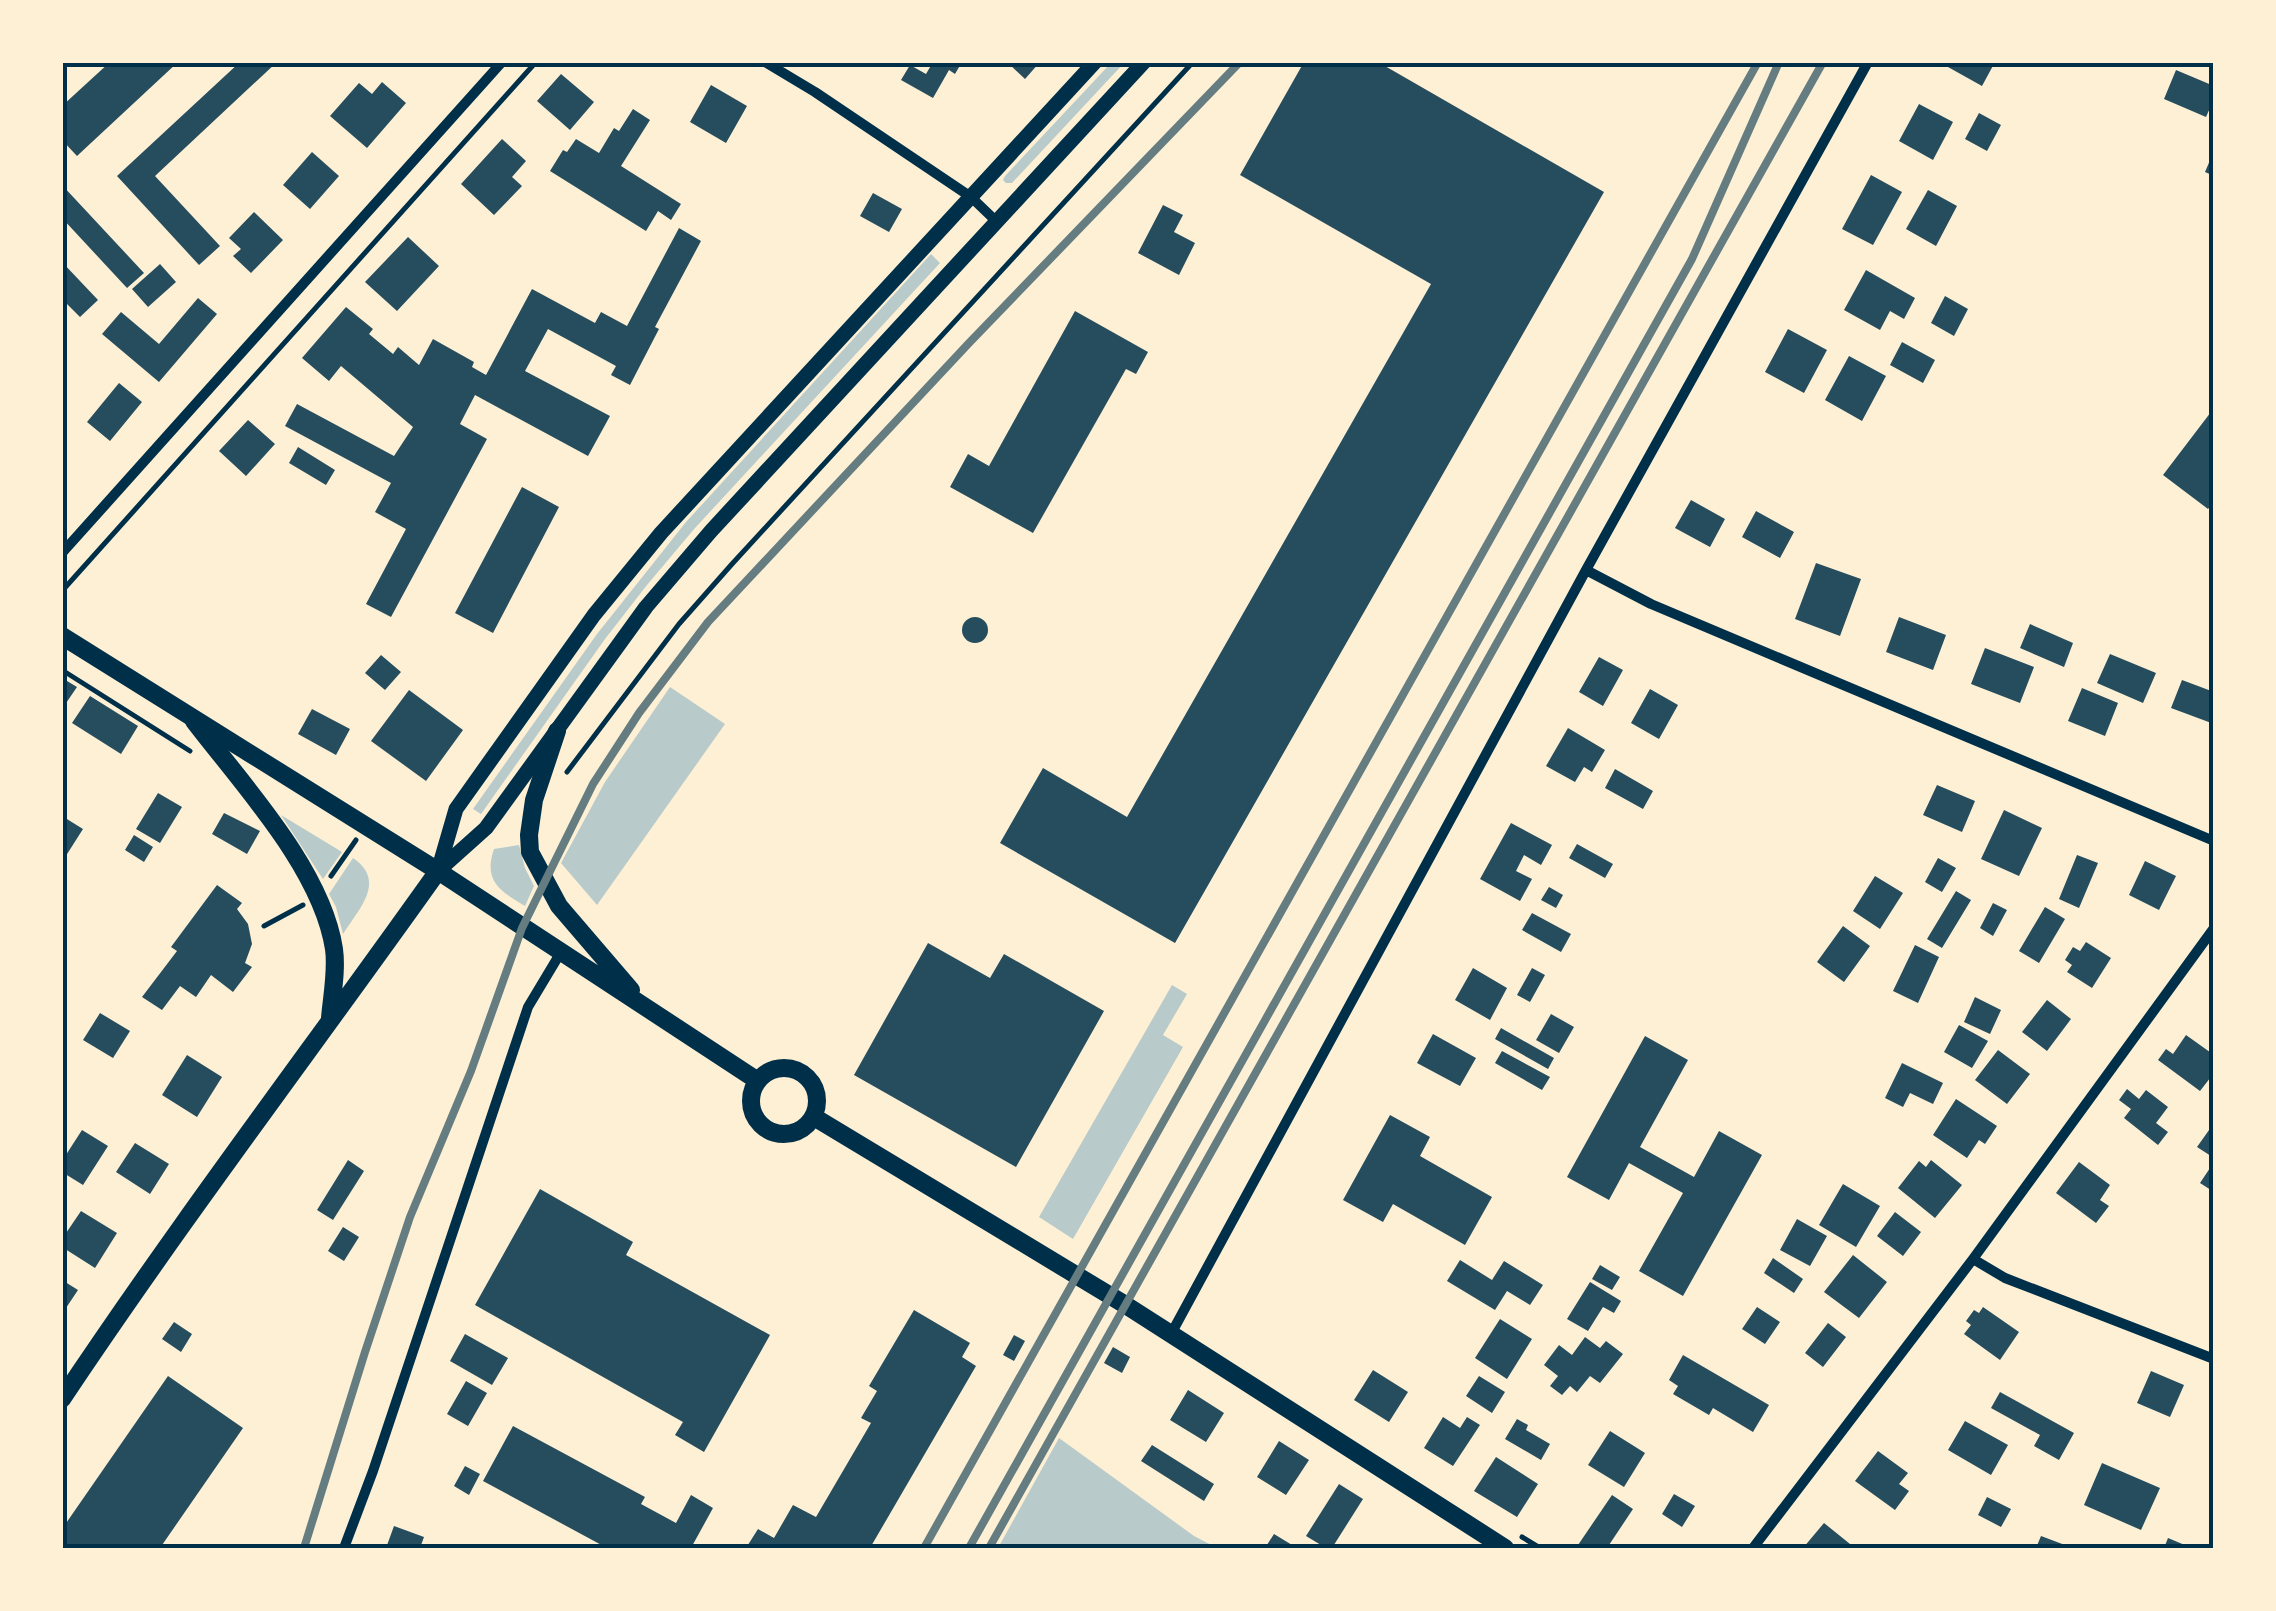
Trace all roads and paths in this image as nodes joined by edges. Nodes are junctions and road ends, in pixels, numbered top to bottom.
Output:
1 (502, 62) edge
2 (536, 62) edge
3 (765, 62) edge
4 (1095, 62) edge
5 (1144, 62) edge
6 (1193, 62) edge
7 (1868, 62) edge
8 (971, 197) junction
9 (997, 222) junction
10 (62, 552) edge
11 (1586, 570) junction
12 (62, 591) edge
13 (62, 636) edge
14 (62, 670) edge
15 (192, 718) junction
16 (557, 731) junction
17 (195, 754) dead end
18 (561, 780) dead end
19 (366, 827) junction
20 (2214, 841) edge
21 (438, 870) junction
22 (316, 897) junction
23 (264, 926) dead end
24 (2214, 928) edge
25 (561, 952) junction
26 (641, 1002) junction
27 (329, 1023) junction
28 (758, 1081) junction
29 (814, 1117) junction
30 (1973, 1258) junction
31 (1171, 1334) junction
32 (2214, 1359) edge
33 (62, 1399) edge
34 (344, 1548) edge
35 (1505, 1548) edge
36 (1753, 1548) edge

1 - 10 street
2 - 12 path
3 - 8 street
4 - 8 main road
5 - 9 main road
6 - 18 path
7 - 11 street
8 - 9 street
8 - 21 main road
9 - 16 main road
11 - 20 street
11 - 31 street
13 - 15 main road
14 - 17 path
15 - 19 main road
15 - 22 main road
16 - 21 main road
16 - 26 main road
19 - 21 main road
19 - 22 path
21 - 25 main road
21 - 27 main road
22 - 23 path
22 - 27 main road
24 - 30 street
25 - 26 main road
25 - 34 street
26 - 28 main road
27 - 33 main road
28 - 29 main road
28 - 29 main road
29 - 31 main road
30 - 32 street
30 - 36 street
31 - 35 main road

